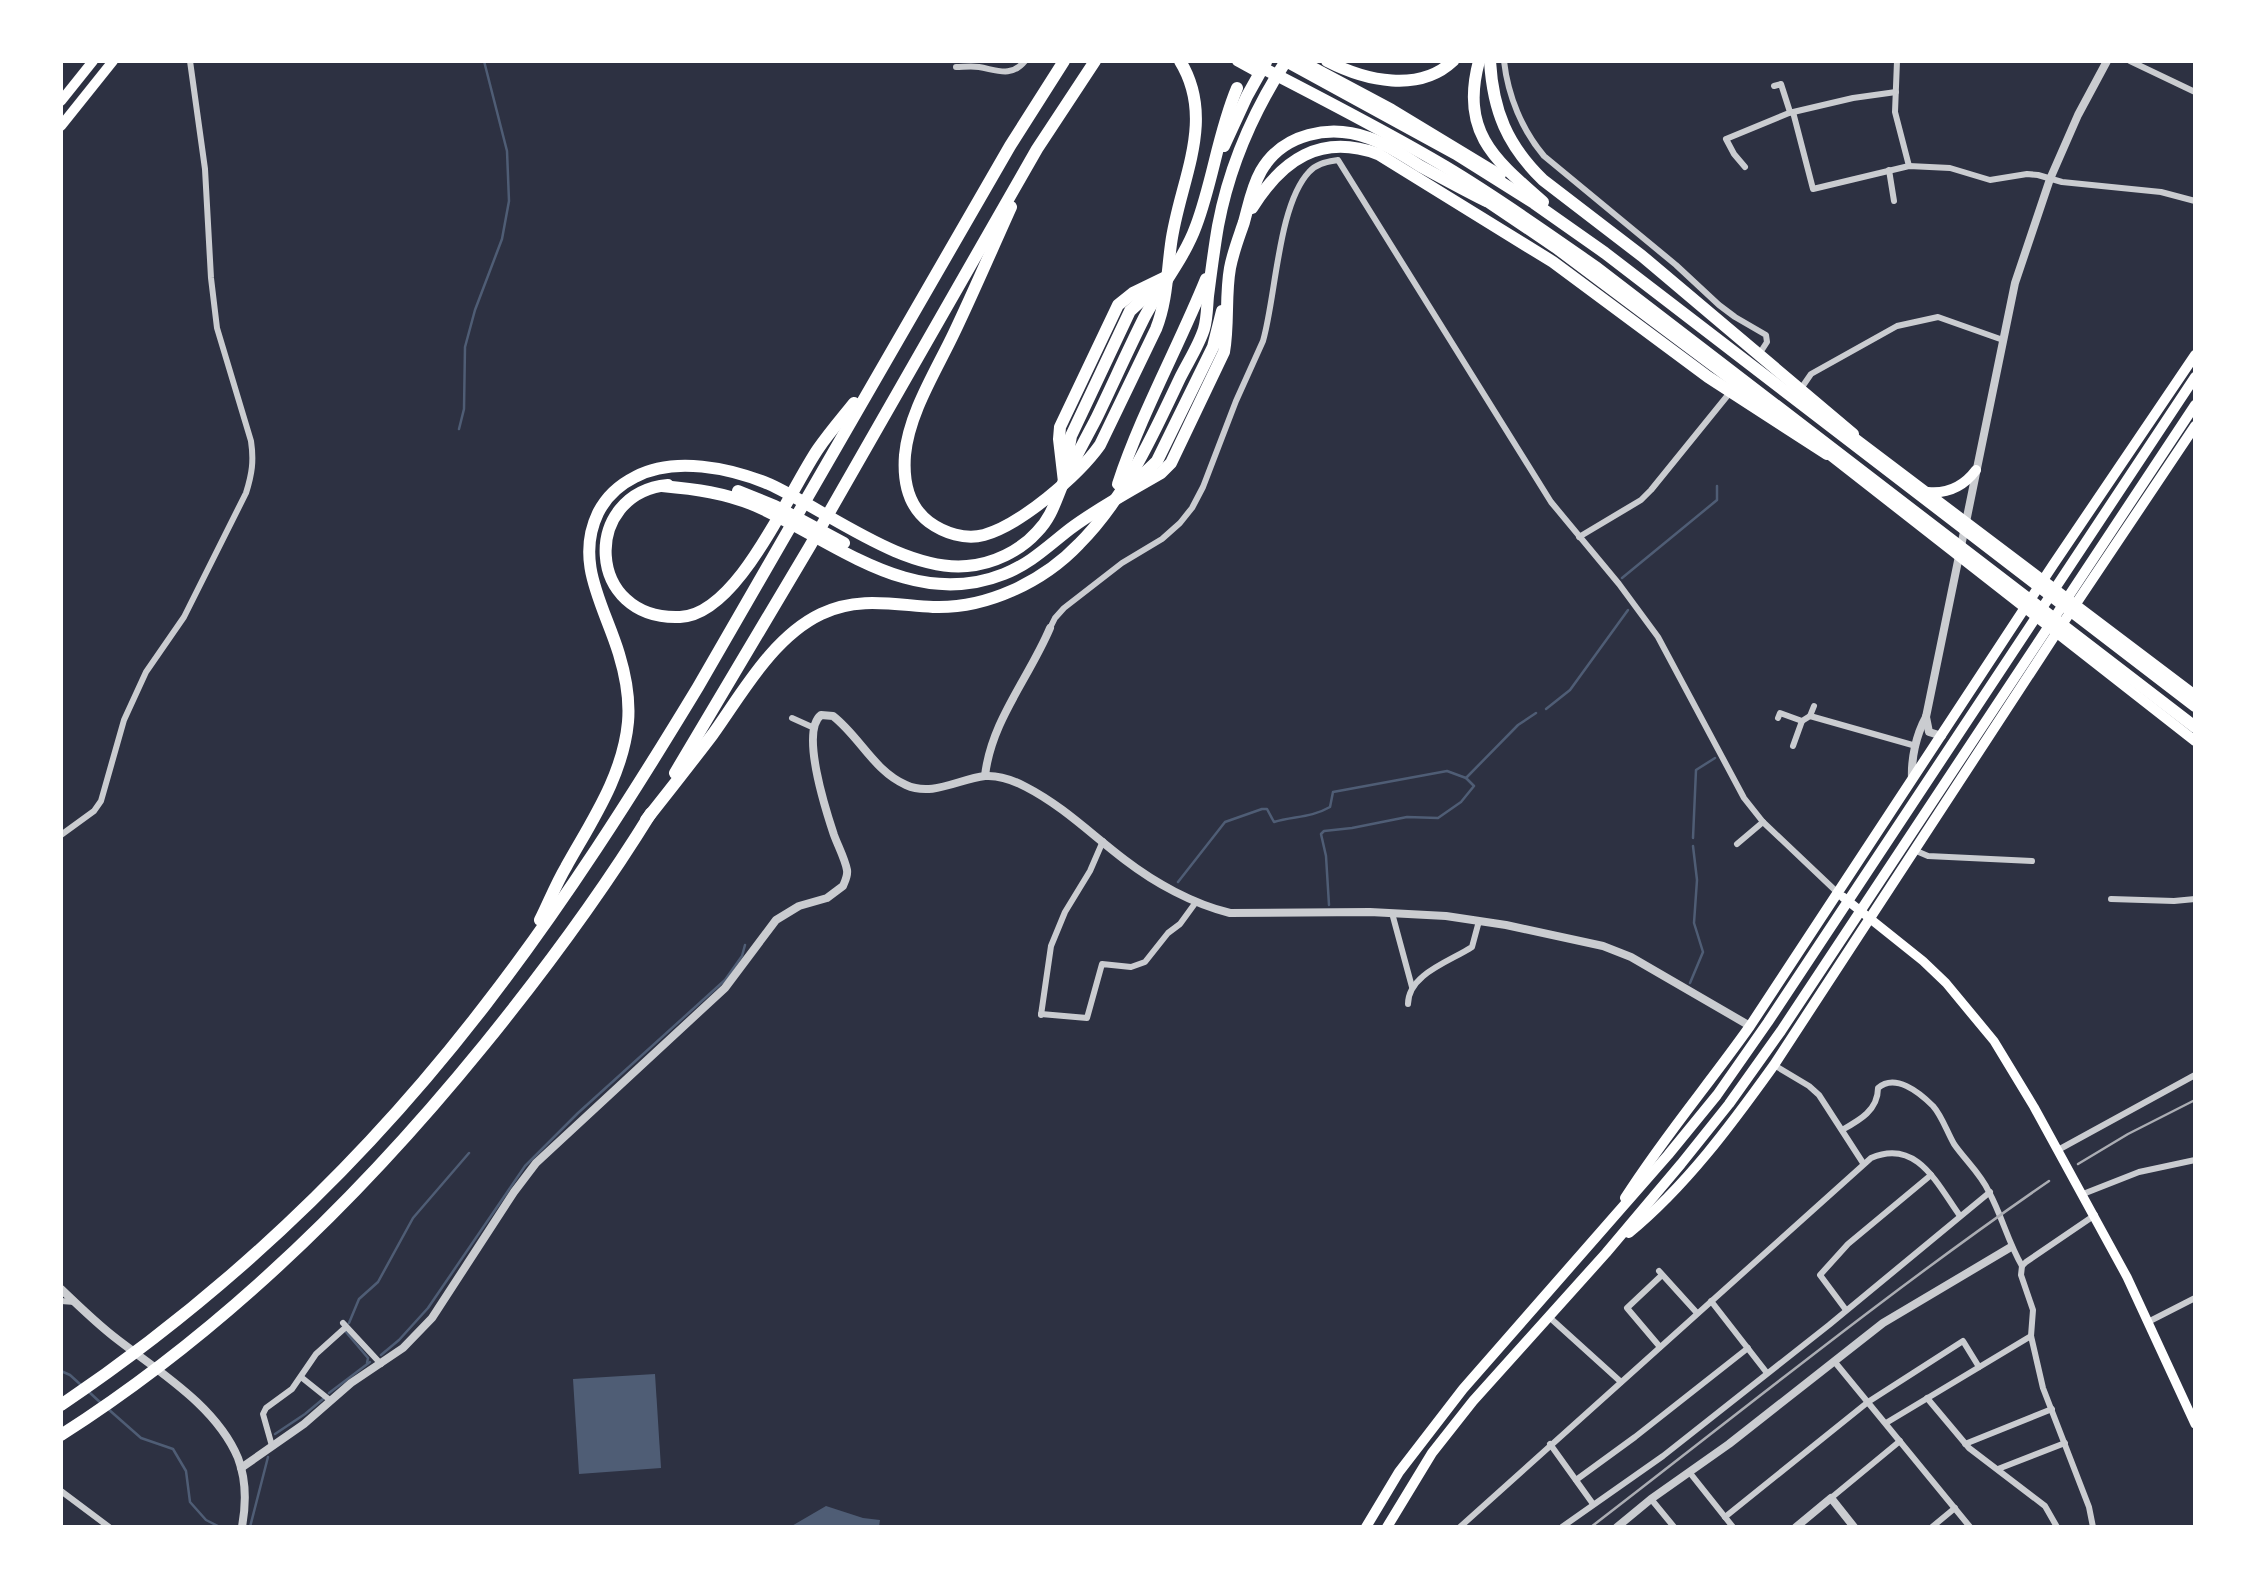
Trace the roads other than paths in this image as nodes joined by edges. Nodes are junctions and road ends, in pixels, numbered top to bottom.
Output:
1 (93, 61) edge
2 (113, 61) edge
3 (190, 61) edge
4 (1026, 61) edge
5 (1064, 61) edge
6 (1095, 61) edge
7 (1180, 61) edge
8 (1267, 61) edge
9 (1286, 61) edge
10 (1328, 61) edge
11 (1346, 61) edge
12 (1453, 61) edge
13 (1479, 61) edge
14 (1490, 61) edge
15 (1504, 61) edge
16 (1898, 61) edge
17 (2107, 61) edge
18 (2130, 61) edge
19 (1305, 63) edge
20 (1246, 64) edge
21 (956, 67) dead end
22 (1403, 81) junction
23 (1774, 86) dead end
24 (1237, 89) dead end
25 (1896, 92) junction
26 (2195, 92) edge
27 (61, 101) edge
28 (1792, 112) junction
29 (61, 126) edge
30 (1037, 149) junction
31 (1909, 166) junction
32 (1745, 167) dead end
33 (1889, 170) junction
34 (2050, 179) junction
35 (1209, 185) junction
36 (1486, 201) junction
37 (1894, 201) dead end
38 (2195, 201) edge
39 (1546, 204) junction
40 (1244, 220) junction
41 (1212, 262) junction
42 (1169, 275) junction
43 (1220, 299) junction
44 (1210, 330) junction
45 (2003, 340) junction
46 (2195, 355) edge
47 (885, 362) junction
48 (1754, 362) junction
49 (2195, 376) edge
50 (1736, 384) junction
51 (1797, 394) junction
52 (2195, 405) edge
53 (2195, 426) edge
54 (1976, 470) junction
55 (1064, 482) junction
56 (1883, 488) junction
57 (1924, 493) junction
58 (1112, 501) junction
59 (1966, 521) junction
60 (2077, 529) junction
61 (1579, 537) junction
62 (2115, 547) junction
63 (1959, 555) junction
64 (2044, 580) junction
65 (2076, 604) junction
66 (2025, 608) junction
67 (1050, 628) joint
68 (2057, 632) junction
69 (1998, 649) junction
70 (2032, 671) junction
71 (2195, 695) edge
72 (1814, 706) dead end
73 (2195, 706) edge
74 (1810, 716) junction
75 (1926, 717) junction
76 (792, 718) dead end
77 (1778, 718) dead end
78 (1802, 721) junction
79 (813, 727) junction
80 (2195, 727) edge
81 (1942, 736) junction
82 (2195, 741) edge
83 (1793, 746) dead end
84 (1916, 747) junction
85 (985, 776) junction
86 (1912, 782) junction
87 (646, 820) junction
88 (1763, 821) junction
89 (61, 835) edge
90 (1103, 841) junction
91 (1737, 844) dead end
92 (1914, 850) junction
93 (2032, 861) dead end
94 (1839, 894) junction
95 (2111, 899) dead end
96 (2195, 899) edge
97 (1196, 902) junction
98 (1392, 913) junction
99 (1869, 919) junction
100 (1479, 921) junction
101 (527, 948) junction
102 (1412, 987) junction
103 (1408, 1004) dead end
104 (1750, 1026) junction
105 (1792, 1037) junction
106 (1774, 1065) junction
107 (2195, 1075) edge
108 (1842, 1130) junction
109 (2058, 1150) junction
110 (2195, 1160) edge
111 (1863, 1163) junction
112 (1931, 1175) junction
113 (2083, 1195) junction
114 (1991, 1196) junction
115 (2095, 1215) junction
116 (1960, 1216) junction
117 (1604, 1230) junction
118 (2010, 1243) junction
119 (1606, 1253) junction
120 (2022, 1266) junction
121 (61, 1289) edge
122 (2195, 1298) edge
123 (61, 1301) edge
124 (1711, 1301) junction
125 (75, 1302) junction
126 (1846, 1310) junction
127 (1698, 1313) junction
128 (1548, 1316) junction
129 (2148, 1322) junction
130 (2031, 1336) junction
131 (1660, 1347) junction
132 (1748, 1348) junction
133 (1834, 1361) junction
134 (381, 1364) junction
135 (1979, 1367) junction
136 (1767, 1373) junction
137 (301, 1377) junction
138 (1621, 1382) junction
139 (1927, 1398) junction
140 (331, 1401) junction
141 (1868, 1402) junction
142 (62, 1404) edge
143 (2052, 1409) junction
144 (1886, 1423) junction
145 (2195, 1424) edge
146 (61, 1435) edge
147 (1900, 1441) junction
148 (2064, 1443) junction
149 (1550, 1444) junction
150 (1965, 1444) junction
151 (272, 1446) junction
152 (241, 1468) junction
153 (1998, 1469) junction
154 (1690, 1473) junction
155 (1576, 1480) junction
156 (61, 1491) edge
157 (1831, 1498) junction
158 (1651, 1499) junction
159 (1593, 1504) junction
160 (1955, 1508) junction
161 (1725, 1517) junction
162 (109, 1527) edge
163 (243, 1527) edge
164 (1366, 1527) edge
165 (1387, 1527) edge
166 (1460, 1527) edge
167 (1562, 1527) edge
168 (1617, 1527) edge
169 (1674, 1527) edge
170 (1733, 1527) edge
171 (1796, 1527) edge
172 (1854, 1527) edge
173 (1932, 1527) edge
174 (1970, 1527) edge
175 (2057, 1527) edge
176 (2093, 1527) edge

1 - 27 main road
2 - 29 main road
3 - 89 street
4 - 21 street
5 - 47 highway
6 - 30 highway
7 - 42 highway
8 - 35 highway
9 - 41 highway
9 - 57 highway
10 - 22 highway
11 - 22 highway
12 - 22 highway
13 - 39 highway
14 - 57 highway
15 - 48 street
16 - 25 street
17 - 34 street
18 - 26 street
19 - 39 highway
20 - 36 highway
20 - 56 highway
23 - 28 street
24 - 35 highway
25 - 28 street
25 - 31 street
28 - 32 street
28 - 33 street
30 - 55 highway
30 - 87 highway
31 - 33 street
31 - 34 street
33 - 37 street
34 - 38 street
34 - 45 street
35 - 42 highway
36 - 40 highway
36 - 50 highway
39 - 48 highway
40 - 43 highway
40 - 56 highway
41 - 43 highway
41 - 44 highway
41 - 58 highway
42 - 55 highway
42 - 55 highway
43 - 44 highway
43 - 58 highway
44 - 58 highway
45 - 51 street
45 - 54 street
46 - 60 highway
47 - 58 highway
47 - 101 highway
48 - 50 street
48 - 51 highway
49 - 117 highway
50 - 61 street
50 - 63 highway
51 - 57 highway
52 - 119 highway
53 - 62 highway
54 - 57 highway
54 - 59 street
55 - 101 highway
56 - 80 highway
57 - 59 highway
57 - 73 highway
58 - 87 highway
59 - 63 street
59 - 64 highway
60 - 62 highway
60 - 64 highway
61 - 67 street
61 - 88 street
62 - 65 highway
63 - 66 highway
63 - 75 street
64 - 65 highway
64 - 66 highway
65 - 68 highway
65 - 71 highway
66 - 68 highway
66 - 69 highway
67 - 85 street
68 - 70 highway
68 - 82 highway
69 - 70 highway
69 - 81 highway
70 - 92 highway
72 - 74 street
74 - 78 street
74 - 84 street
75 - 81 street
75 - 84 street
76 - 79 street
77 - 78 street
78 - 83 street
79 - 85 street
79 - 134 street
81 - 86 highway
84 - 86 street
85 - 90 street
86 - 94 highway
87 - 146 highway
88 - 91 street
88 - 94 street
90 - 97 street
90 - 97 street
92 - 93 street
92 - 99 highway
94 - 99 main road
94 - 104 highway
95 - 96 street
97 - 98 street
98 - 100 street
98 - 102 street
99 - 105 highway
99 - 109 main road
100 - 102 street
100 - 104 street
101 - 142 highway
102 - 103 street
104 - 105 highway
104 - 117 highway
105 - 106 highway
106 - 108 street
106 - 119 highway
107 - 109 street
108 - 111 street
108 - 114 street
109 - 113 main road
110 - 113 street
111 - 112 street
111 - 124 street
112 - 116 street
112 - 126 street
113 - 115 main road
114 - 116 street
114 - 118 street
115 - 120 street
115 - 129 main road
116 - 126 street
117 - 164 highway
118 - 120 street
118 - 133 street
119 - 128 highway
120 - 130 street
121 - 125 street
122 - 129 street
123 - 125 street
124 - 127 street
124 - 132 street
125 - 152 street
126 - 136 street
127 - 131 street
127 - 131 street
128 - 138 street
128 - 165 highway
129 - 145 main road
130 - 135 street
130 - 143 street
131 - 138 street
132 - 136 street
132 - 155 street
133 - 141 street
133 - 154 street
134 - 137 street
134 - 140 street
135 - 139 street
135 - 141 street
136 - 159 street
137 - 140 street
137 - 151 street
138 - 149 street
139 - 144 street
139 - 150 street
140 - 151 street
141 - 144 street
141 - 161 street
143 - 148 street
143 - 150 street
144 - 147 street
147 - 157 street
147 - 160 street
148 - 153 street
148 - 176 street
149 - 155 street
149 - 166 street
150 - 153 street
151 - 152 street
152 - 163 street
153 - 175 street
154 - 158 street
154 - 161 street
155 - 159 street
156 - 162 street
157 - 171 street
157 - 172 street
158 - 168 street
158 - 169 street
159 - 167 street
160 - 173 street
160 - 174 street
161 - 170 street

